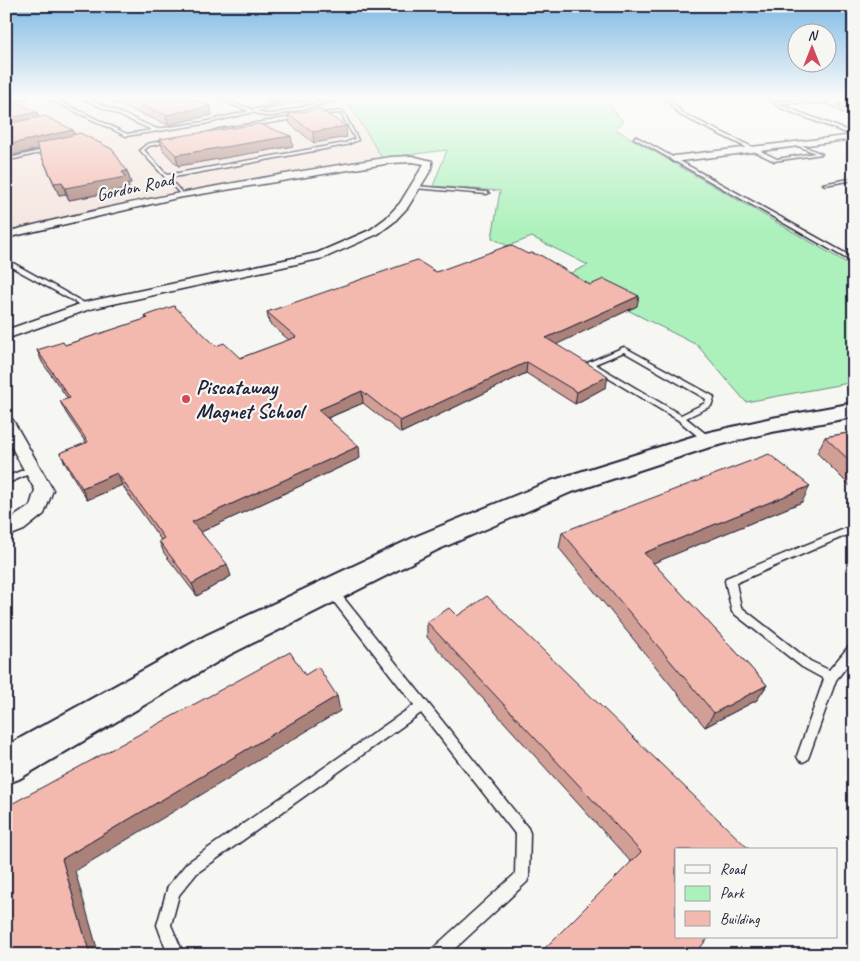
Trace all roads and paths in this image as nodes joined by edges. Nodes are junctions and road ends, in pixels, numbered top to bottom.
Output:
1 (163, 142) edge
2 (351, 142) edge
3 (643, 142) edge
4 (739, 142) edge
5 (812, 142) edge
6 (797, 144) junction
7 (752, 148) junction
8 (53, 149) edge
9 (761, 153) junction
10 (6, 160) edge
11 (678, 161) junction
12 (166, 177) junction
13 (854, 179) edge
14 (826, 184) dead end
15 (416, 187) junction
16 (487, 193) dead end
17 (181, 194) junction
18 (6, 235) edge
19 (6, 261) edge
20 (854, 261) edge
21 (86, 306) junction
22 (6, 335) edge
23 (854, 410) edge
24 (681, 418) junction
25 (6, 422) edge
26 (708, 440) junction
27 (33, 469) junction
28 (6, 482) edge
29 (854, 528) edge
30 (6, 530) edge
31 (330, 590) junction
32 (854, 648) edge
33 (831, 677) junction
34 (422, 706) junction
35 (803, 756) dead end
36 (6, 766) edge
37 (176, 955) edge
38 (436, 955) edge

1 - 12 lane
2 - 12 lane
3 - 11 lane
4 - 7 lane
5 - 6 street
6 - 7 street
6 - 9 street
6 - 9 lane
7 - 9 lane
7 - 11 street
8 - 10 lane
9 - 11 street
11 - 20 lane
12 - 17 lane
13 - 14 lane
15 - 16 lane
15 - 17 street, Gordon Road
15 - 21 street
17 - 18 street, Gordon Road
19 - 21 lane
21 - 22 street
23 - 26 street
24 - 24 lane
24 - 26 lane
25 - 27 street
26 - 31 street
27 - 28 lane
27 - 30 street
29 - 33 lane
31 - 34 lane
31 - 36 street
32 - 33 lane
33 - 35 lane
34 - 37 lane
34 - 38 lane

